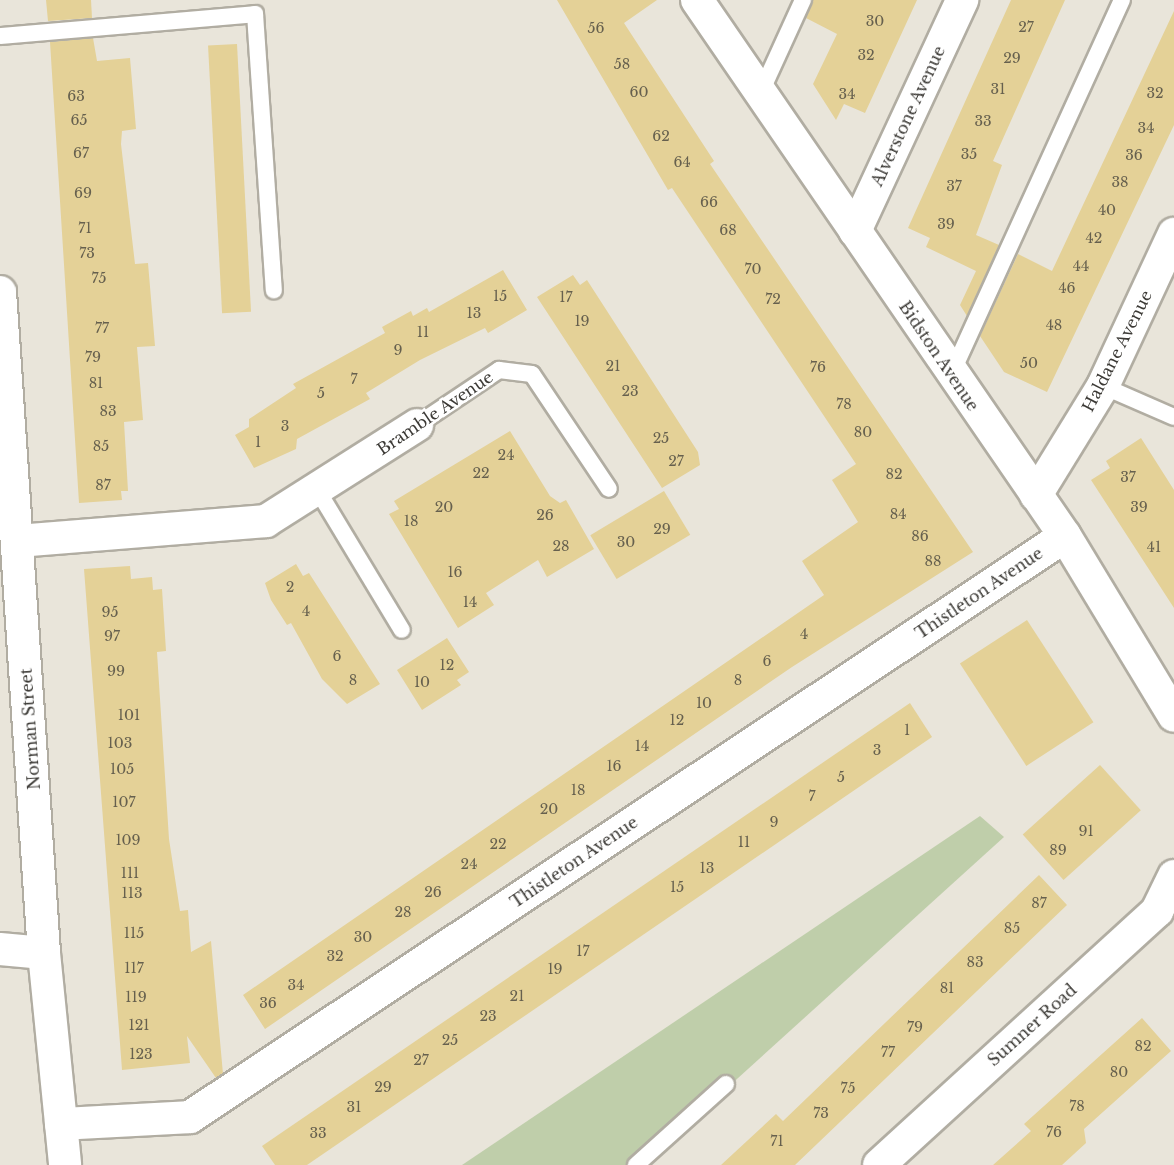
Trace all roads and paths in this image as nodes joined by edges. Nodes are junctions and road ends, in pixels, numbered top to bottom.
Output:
1 (697, 0) edge
2 (803, 0) edge
3 (962, 0) edge
4 (1122, 0) edge
5 (254, 7) edge
6 (0, 36) edge
7 (762, 93) junction
8 (855, 231) junction
9 (1174, 234) edge
10 (274, 290) dead end
11 (0, 292) edge
12 (951, 375) junction
13 (1103, 386) junction
14 (4, 388) edge
15 (1174, 417) edge
16 (417, 425) joint
17 (609, 489) dead end
18 (318, 491) junction
19 (8, 494) edge
20 (1036, 495) junction
21 (1065, 536) junction
22 (18, 541) junction
23 (402, 630) dead end
24 (1174, 716) edge
25 (1174, 876) edge
26 (0, 949) edge
27 (44, 953) junction
28 (726, 1084) dead end
29 (61, 1124) junction
30 (65, 1165) edge
31 (636, 1165) edge
32 (879, 1165) edge

1 - 7 street, Bidston Avenue
2 - 7 lane
3 - 8 street, Alverstone Avenue
4 - 12 lane
5 - 6 lane
5 - 10 lane
7 - 8 street, Bidston Avenue
8 - 12 street, Bidston Avenue
9 - 13 street, Haldane Avenue
11 - 14 street, Norman Street
12 - 20 street, Bidston Avenue
13 - 15 lane
13 - 20 street, Haldane Avenue
14 - 19 street, Norman Street
16 - 17 lane, Bramble Avenue
16 - 18 street, Bramble Avenue
18 - 22 street, Bramble Avenue
18 - 23 lane
19 - 22 street, Norman Street
20 - 21 street, Bidston Avenue
21 - 24 street, Bidston Avenue
21 - 29 street, Thistleton Avenue
22 - 27 street, Norman Street
25 - 32 street, Sumner Road
26 - 27 street
27 - 29 street, Norman Street
28 - 31 lane
29 - 30 street, Norman Street

